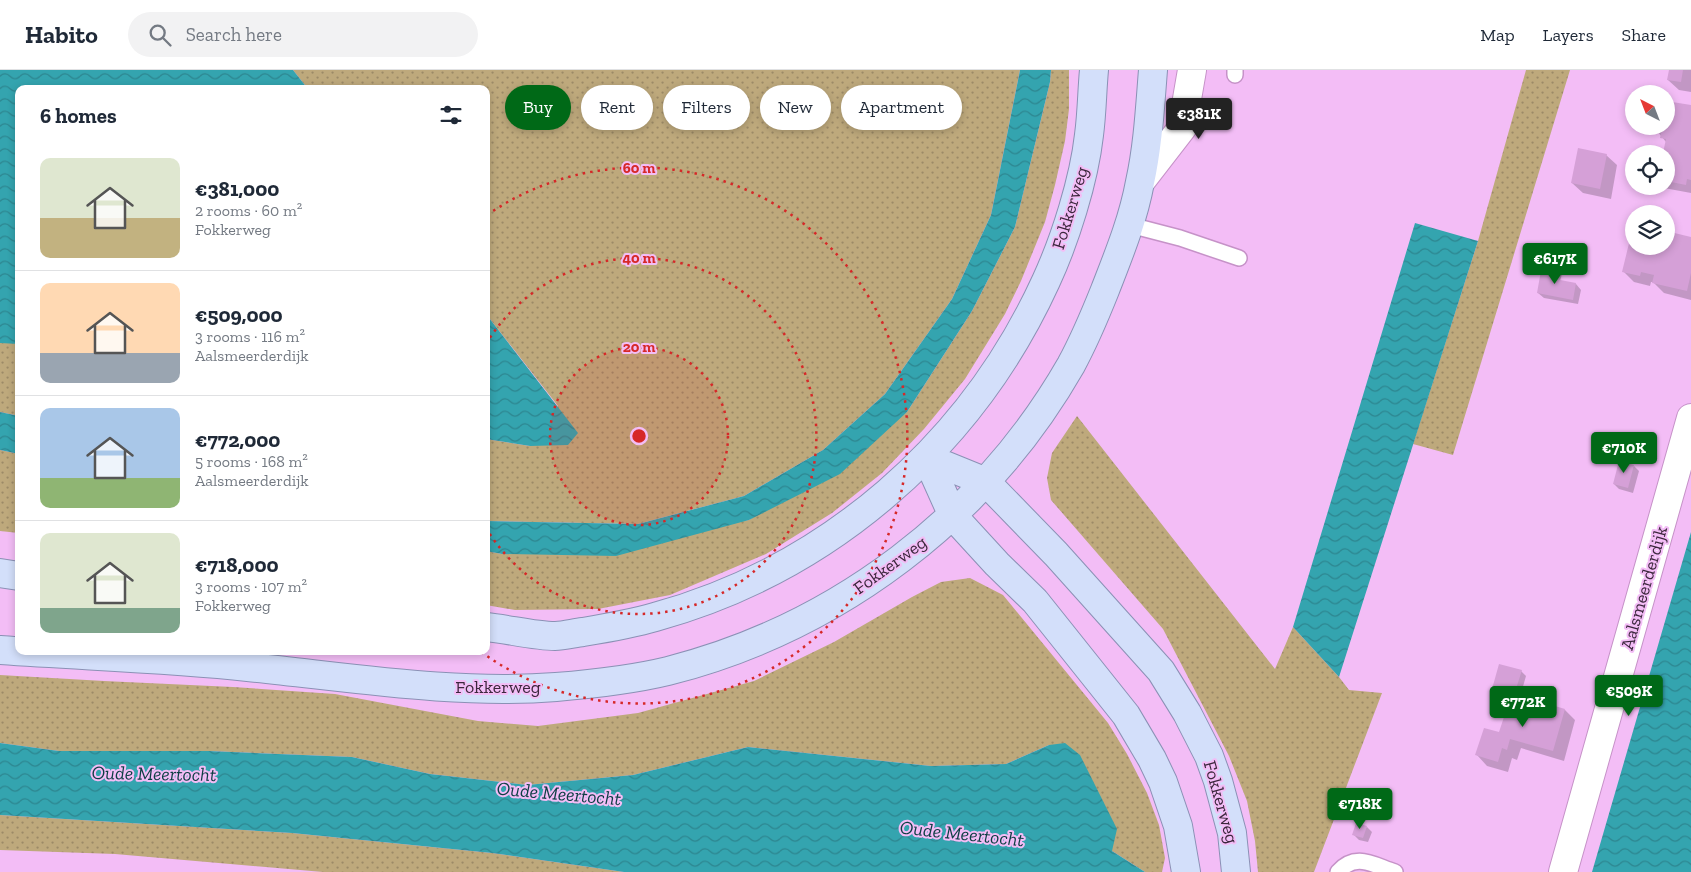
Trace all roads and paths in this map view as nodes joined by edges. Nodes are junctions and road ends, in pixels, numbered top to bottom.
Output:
1 (1094, 70) edge
2 (1153, 70) edge
3 (1192, 70) edge
4 (1141, 181) junction
5 (1130, 225) junction
6 (1239, 258) dead end
7 (1691, 418) edge
8 (926, 458) junction
9 (986, 482) junction
10 (953, 516) junction
11 (0, 573) edge
12 (15, 575) edge
13 (490, 628) edge
14 (0, 650) edge
15 (15, 651) edge
16 (76, 655) edge
17 (1186, 872) edge
18 (1236, 872) edge
19 (1338, 872) edge
20 (1395, 872) edge
21 (1563, 872) edge

1 - 8 main road, Fokkerweg
2 - 4 main road, Fokkerweg
3 - 4 street, Fokkerweg
4 - 5 main road, Fokkerweg
5 - 6 lane
5 - 9 main road, Fokkerweg
7 - 21 street, Aalsmeerderdijk
8 - 9 main road, Fokkerweg
8 - 10 main road
8 - 13 main road, Fokkerweg
9 - 10 main road, Fokkerweg
9 - 18 main road, Fokkerweg
10 - 16 main road, Fokkerweg
10 - 17 main road
11 - 12 main road
14 - 15 main road, Fokkerweg
19 - 20 lane

